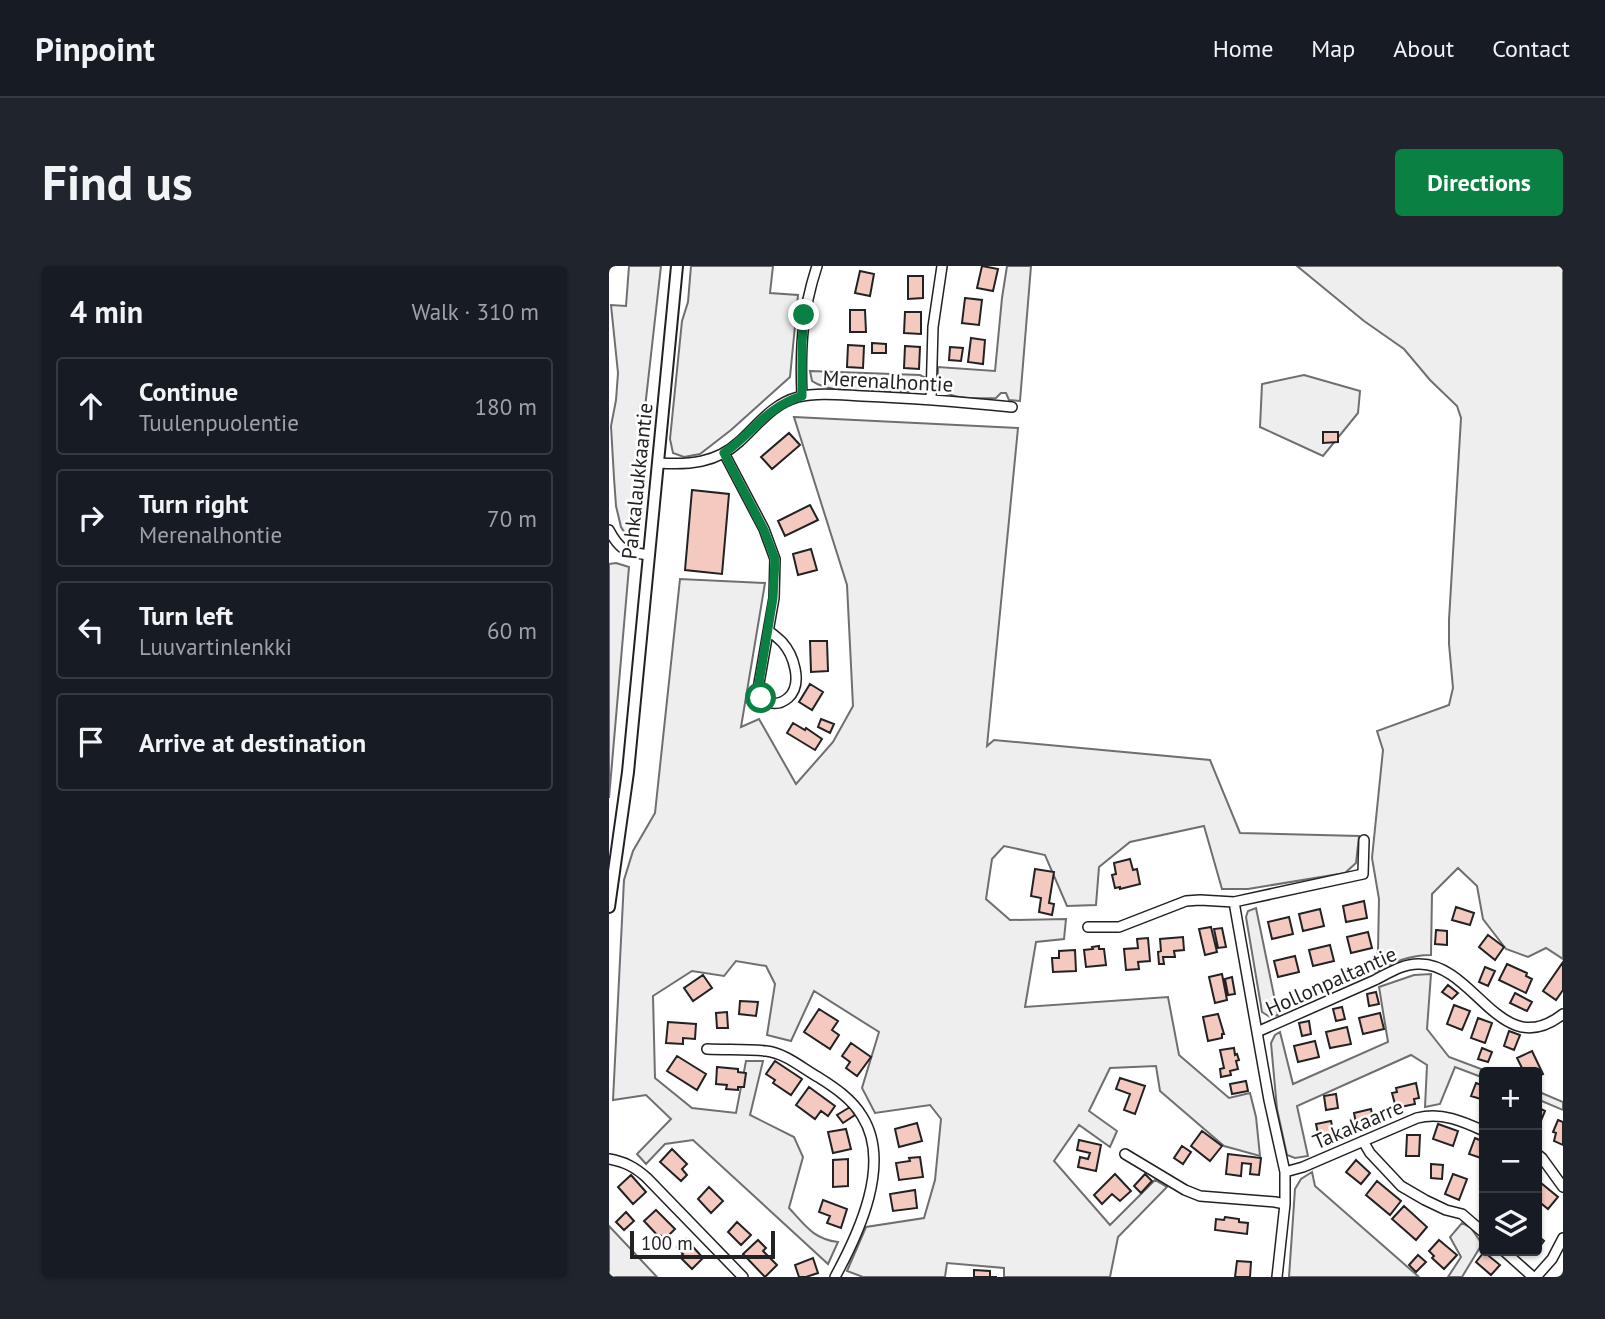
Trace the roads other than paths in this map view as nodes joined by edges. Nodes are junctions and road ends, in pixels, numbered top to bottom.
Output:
1 (677, 266) edge
2 (817, 266) edge
3 (942, 266) edge
4 (802, 396) junction
5 (931, 399) junction
6 (1012, 407) dead end
7 (724, 453) junction
8 (659, 463) junction
9 (609, 530) edge
10 (613, 548) edge
11 (649, 555) junction
12 (769, 631) junction
13 (1364, 840) dead end
14 (1234, 902) junction
15 (609, 907) edge
16 (1088, 927) dead end
17 (1563, 1014) edge
18 (1257, 1032) junction
19 (707, 1049) dead end
20 (1479, 1128) edge
21 (1363, 1141) junction
22 (1125, 1154) dead end
23 (1542, 1158) edge
24 (609, 1160) edge
25 (1285, 1172) junction
26 (1563, 1187) edge
27 (1286, 1205) junction
28 (1479, 1229) edge
29 (1563, 1238) edge
30 (1510, 1256) edge
31 (743, 1277) edge
32 (835, 1277) edge
33 (1277, 1277) edge
34 (1534, 1277) edge

1 - 8 street, Pahkalaukkaantie
2 - 4 street
3 - 5 street
4 - 5 street, Merenalhontie
4 - 7 street, Merenalhontie
5 - 6 street, Merenalhontie
7 - 8 street, Merenalhontie
7 - 12 street
8 - 11 street, Pahkalaukkaantie
9 - 10 street
10 - 11 street
11 - 15 street, Pahkalaukkaantie
12 - 12 street
13 - 14 street
14 - 16 street
14 - 18 street
17 - 18 street, Hollonpaltantie
18 - 25 street
19 - 32 street
20 - 21 street, Takakaarre
21 - 25 street, Takakaarre
21 - 28 street
22 - 27 street
23 - 26 street
24 - 31 street
25 - 27 street
27 - 33 street
29 - 34 street
30 - 34 street

